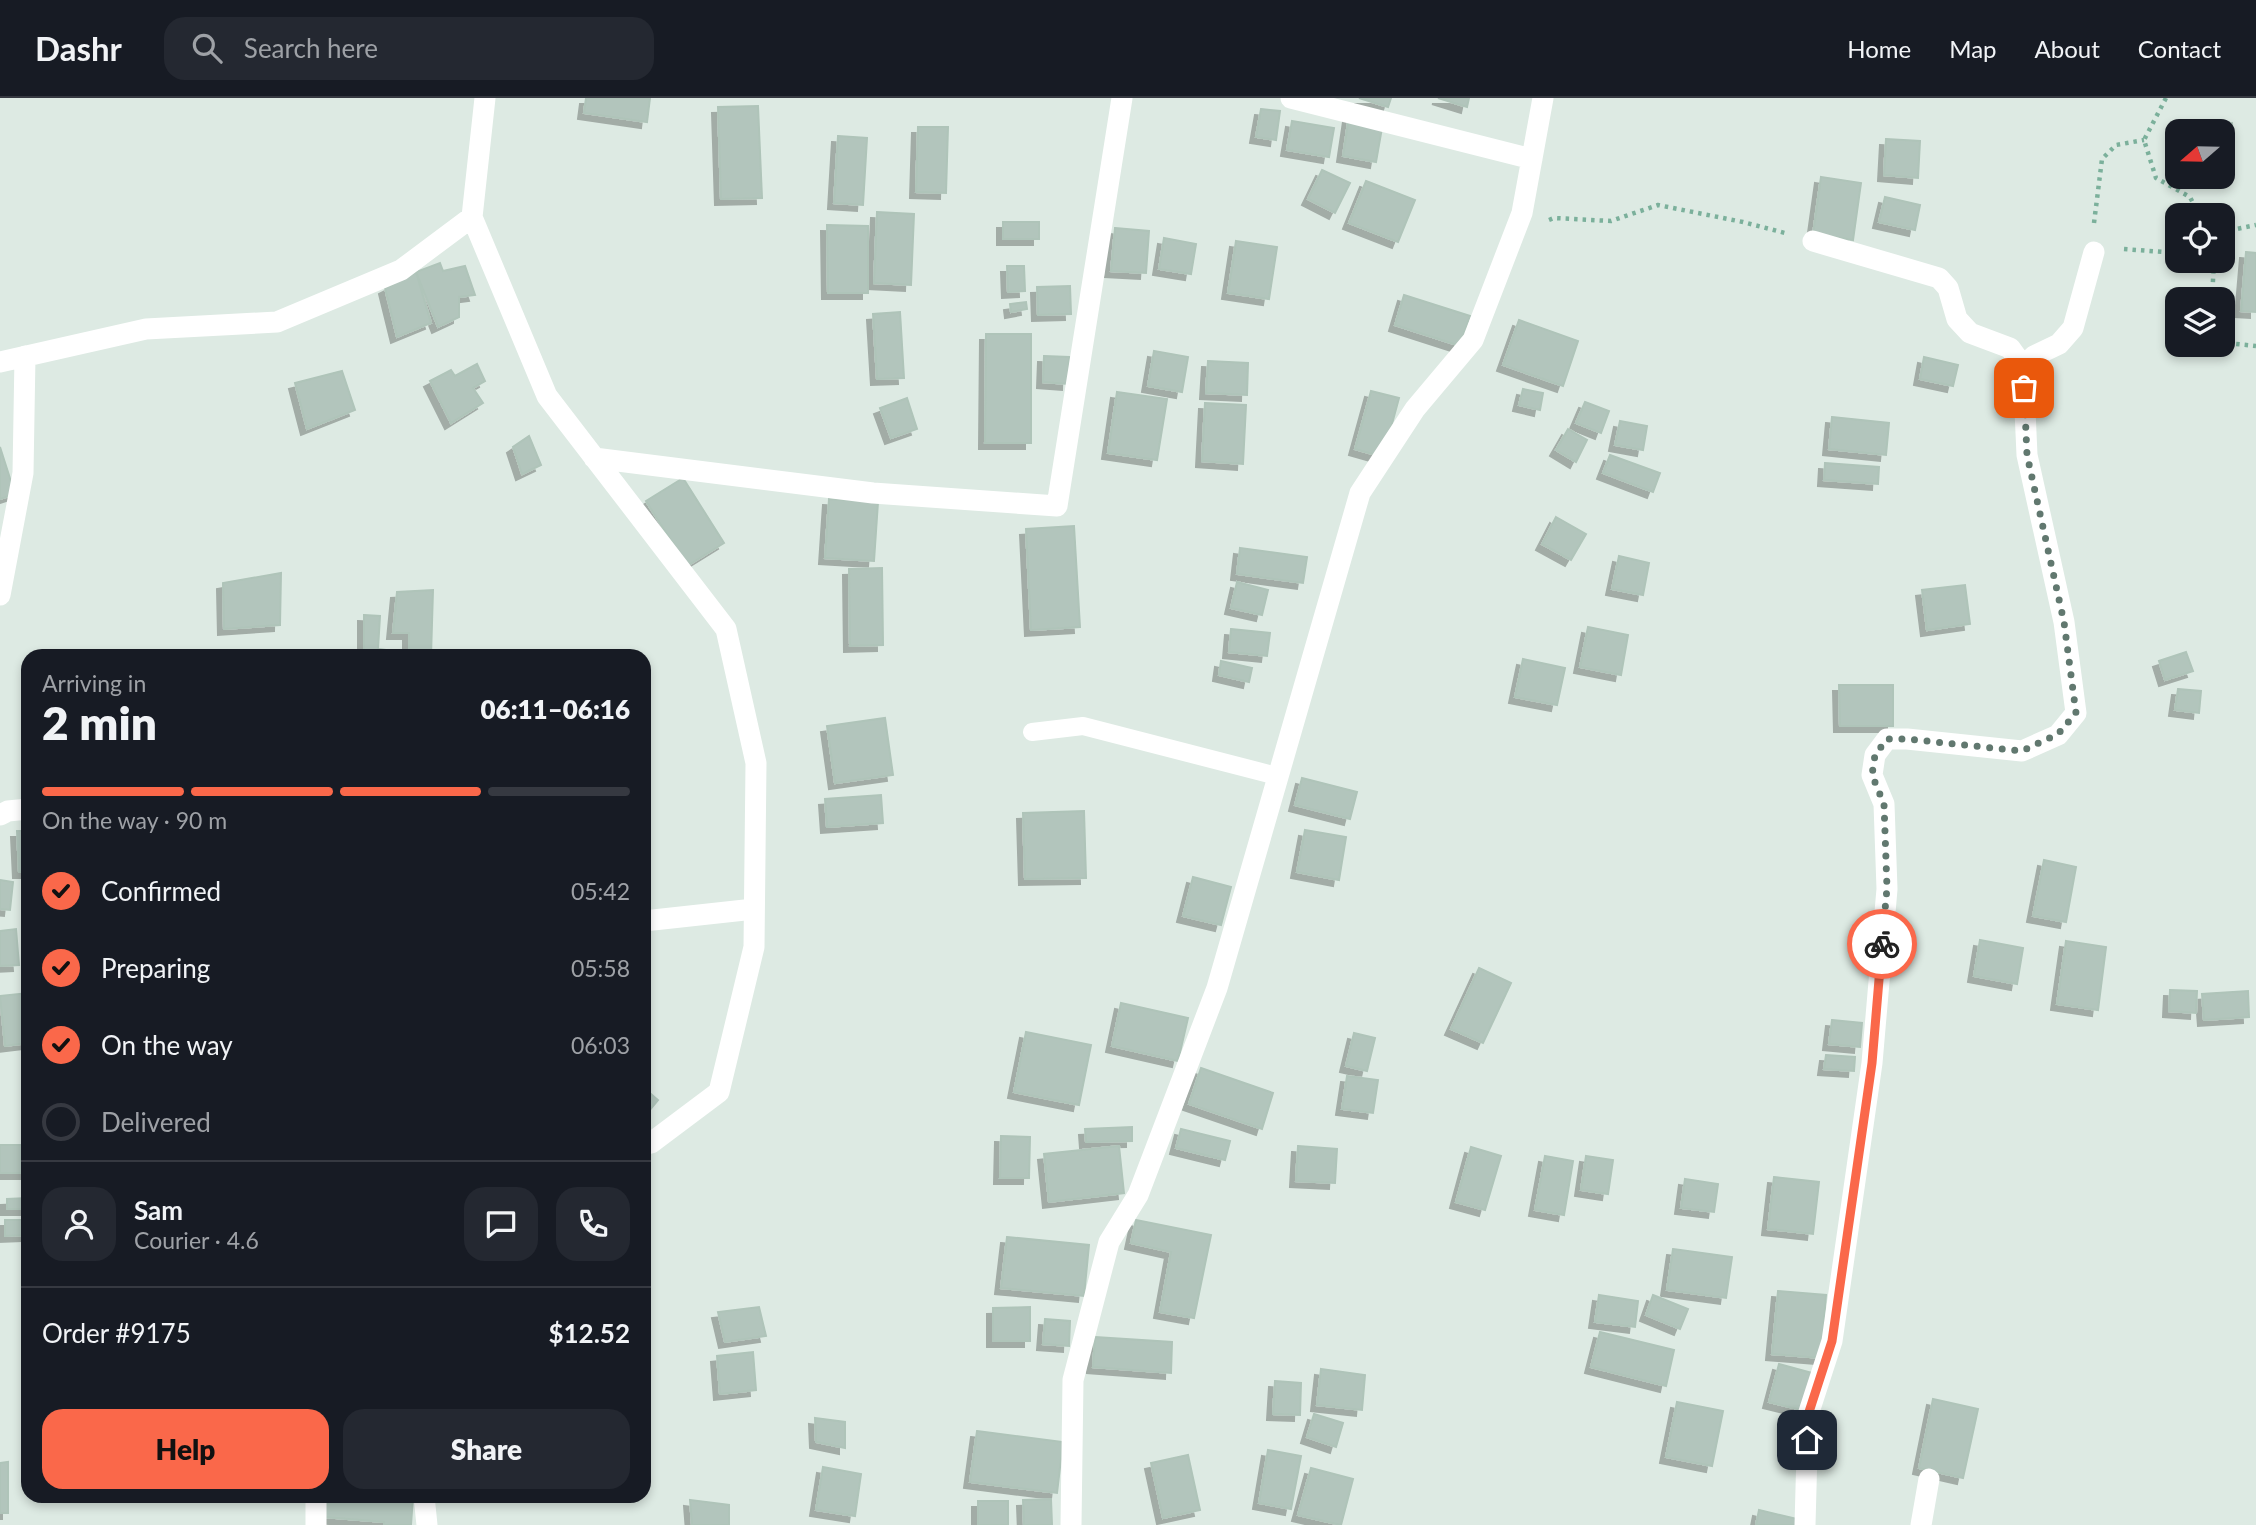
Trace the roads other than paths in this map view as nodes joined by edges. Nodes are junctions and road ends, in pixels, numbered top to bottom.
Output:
1 (485, 98) edge
2 (1122, 98) edge
3 (1291, 98) edge
4 (1543, 98) edge
5 (1532, 159) junction
6 (472, 217) junction
7 (1813, 241) road end
8 (2094, 250) road end
9 (25, 356) junction
10 (0, 362) edge
11 (2023, 366) junction
12 (594, 458) junction
13 (0, 595) edge
14 (1032, 732) dead end
15 (1277, 776) junction
16 (21, 810) edge
17 (0, 815) edge
18 (754, 909) junction
19 (651, 920) edge
20 (651, 1143) edge
21 (1929, 1479) dead end
22 (316, 1503) edge
23 (425, 1503) edge
24 (316, 1525) edge
25 (427, 1525) edge
26 (1071, 1525) edge
27 (1805, 1525) edge
28 (1921, 1525) edge

1 - 6 street
2 - 12 street
3 - 5 street
4 - 5 street
5 - 15 street
6 - 9 street
6 - 12 street
7 - 11 street
8 - 11 street
9 - 10 street
9 - 13 street
11 - 27 street
12 - 18 street
14 - 15 lane
15 - 26 street
16 - 17 street
18 - 19 street
18 - 20 street
21 - 28 street
22 - 24 street
23 - 25 street

